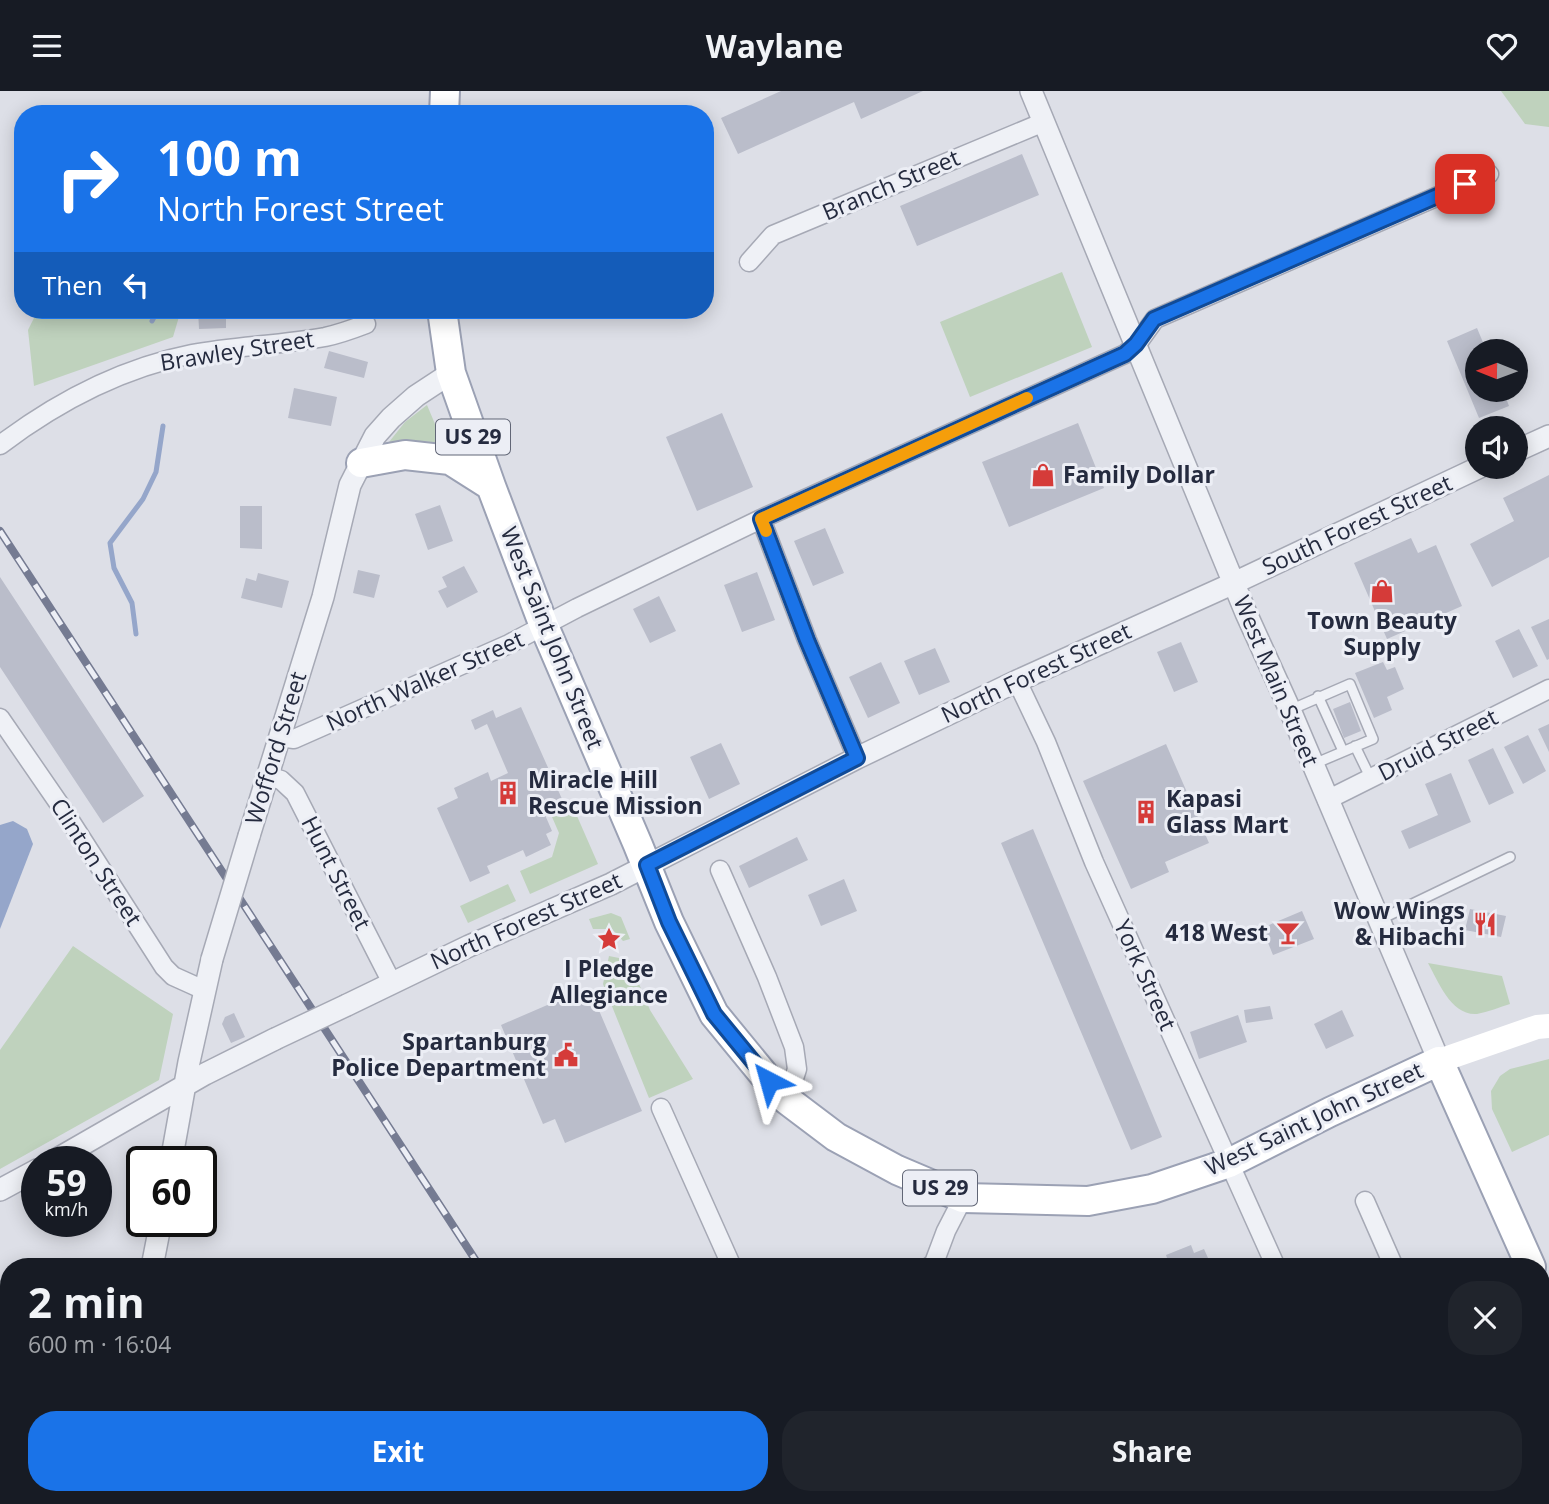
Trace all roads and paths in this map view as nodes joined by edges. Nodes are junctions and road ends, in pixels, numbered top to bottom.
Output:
1 (1031, 91) edge
2 (1044, 122) junction
3 (1489, 174) dead end
4 (748, 262) dead end
5 (443, 319) edge
6 (366, 324) dead end
7 (1136, 344) junction
8 (451, 373) junction
9 (1549, 436) edge
10 (0, 445) edge
11 (1528, 446) edge
12 (361, 463) junction
13 (1465, 474) edge
14 (491, 486) junction
15 (761, 519) junction
16 (1234, 583) junction
17 (544, 627) junction
18 (1017, 681) junction
19 (1549, 689) edge
20 (1318, 697) junction
21 (1290, 711) junction
22 (0, 719) edge
23 (279, 737) junction
24 (1355, 746) junction
25 (1343, 751) junction
26 (857, 758) junction
27 (1312, 765) junction
28 (267, 776) junction
29 (1371, 779) junction
30 (1327, 800) junction
31 (1510, 857) dead end
32 (647, 865) junction
33 (720, 870) dead end
34 (1378, 921) junction
35 (393, 983) junction
36 (204, 990) junction
37 (1549, 1026) edge
38 (1439, 1061) junction
39 (185, 1085) junction
40 (787, 1100) junction
41 (661, 1108) dead end
42 (79, 1146) edge
43 (174, 1146) edge
44 (1228, 1163) junction
45 (21, 1179) edge
46 (0, 1191) edge
47 (963, 1198) junction
48 (1365, 1201) dead end
49 (158, 1237) edge
50 (154, 1258) edge
51 (728, 1258) edge
52 (936, 1258) edge
53 (1272, 1258) edge
54 (1390, 1258) edge
55 (1527, 1258) edge

1 - 2 street, West Main Street
2 - 4 street, Branch Street
2 - 7 street, West Main Street
3 - 7 street, North Walker Street
5 - 8 main road, West Saint John Street / US 29
6 - 10 street, Brawley Street
7 - 15 street, North Walker Street
7 - 16 street, West Main Street
8 - 12 street, Wofford Street
8 - 14 main road, West Saint John Street / US 29
9 - 11 street
12 - 14 main road
12 - 23 street, Wofford Street
13 - 16 street, South Forest Street
14 - 17 main road, West Saint John Street / US 29
15 - 17 street, North Walker Street
15 - 26 street
16 - 18 street, North Forest Street
16 - 21 street, West Main Street
17 - 23 street, North Walker Street
17 - 32 main road, West Saint John Street / US 29
18 - 26 street, North Forest Street
18 - 44 street, York Street
19 - 29 street, Druid Street
20 - 21 lane
20 - 24 lane
20 - 25 lane
21 - 27 street, West Main Street
22 - 36 street, Clinton Street
23 - 28 street, Wofford Street
24 - 25 lane
24 - 29 lane
25 - 27 lane
26 - 32 street, North Forest Street
27 - 30 street, West Main Street
28 - 35 street, Hunt Street
28 - 36 street, Wofford Street, bridge
29 - 30 street, Druid Street
30 - 34 street, West Main Street
31 - 34 lane
32 - 35 street, North Forest Street
32 - 40 main road, West Saint John Street / US 29
33 - 40 street
34 - 38 street, West Main Street
35 - 39 street, North Forest Street, bridge
36 - 39 street, Wofford Street
37 - 38 main road
38 - 44 main road, West Saint John Street / US 29
38 - 55 main road, West Main Street
39 - 42 street, North Forest Street
39 - 43 street, Wofford Street
40 - 47 main road, West Saint John Street / US 29
41 - 51 street
44 - 47 main road, West Saint John Street / US 29
44 - 53 street, York Street
45 - 46 street
47 - 52 street
48 - 54 street
49 - 50 street

